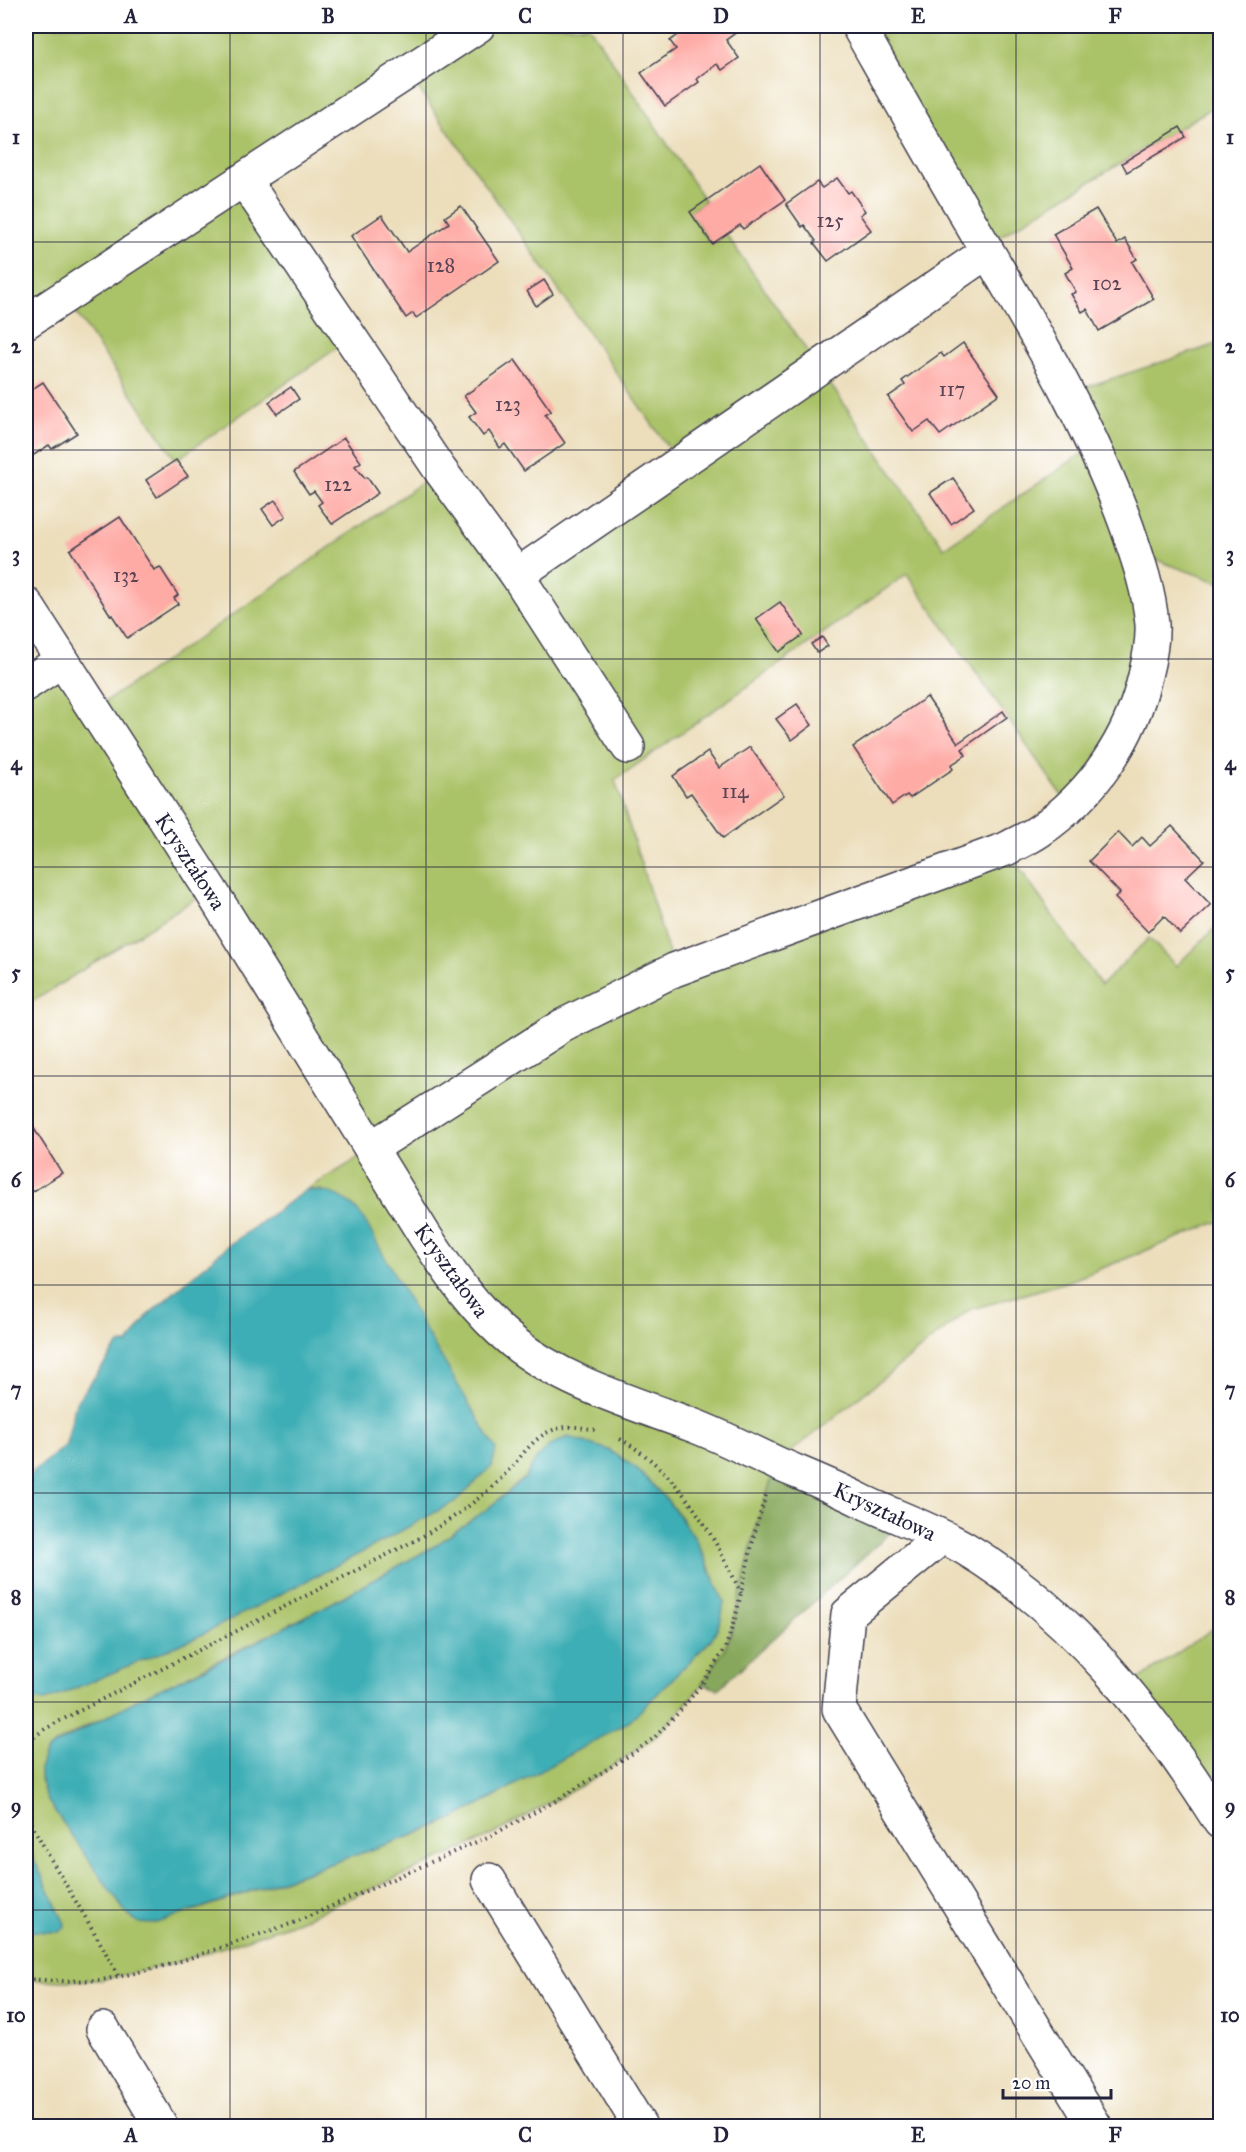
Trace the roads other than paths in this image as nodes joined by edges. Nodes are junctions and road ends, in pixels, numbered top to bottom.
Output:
1 (478, 26) edge
2 (858, 26) edge
3 (244, 180) junction
4 (987, 252) junction
5 (26, 322) edge
6 (517, 575) junction
7 (26, 604) edge
8 (61, 662) junction
9 (26, 684) edge
10 (628, 747) dead end
11 (371, 1148) junction
12 (942, 1537) junction
13 (1221, 1822) edge
14 (489, 1880) dead end
15 (103, 2029) dead end
16 (161, 2127) edge
17 (640, 2127) edge
18 (1095, 2127) edge

1 - 3 lane
2 - 4 lane
3 - 5 lane
3 - 6 lane
4 - 6 lane
4 - 11 lane
6 - 10 lane
7 - 8 lane, Kryształowa
8 - 9 lane
8 - 11 lane, Kryształowa
11 - 12 lane, Kryształowa
12 - 13 lane, Kryształowa
12 - 18 lane
14 - 17 lane
15 - 16 lane

